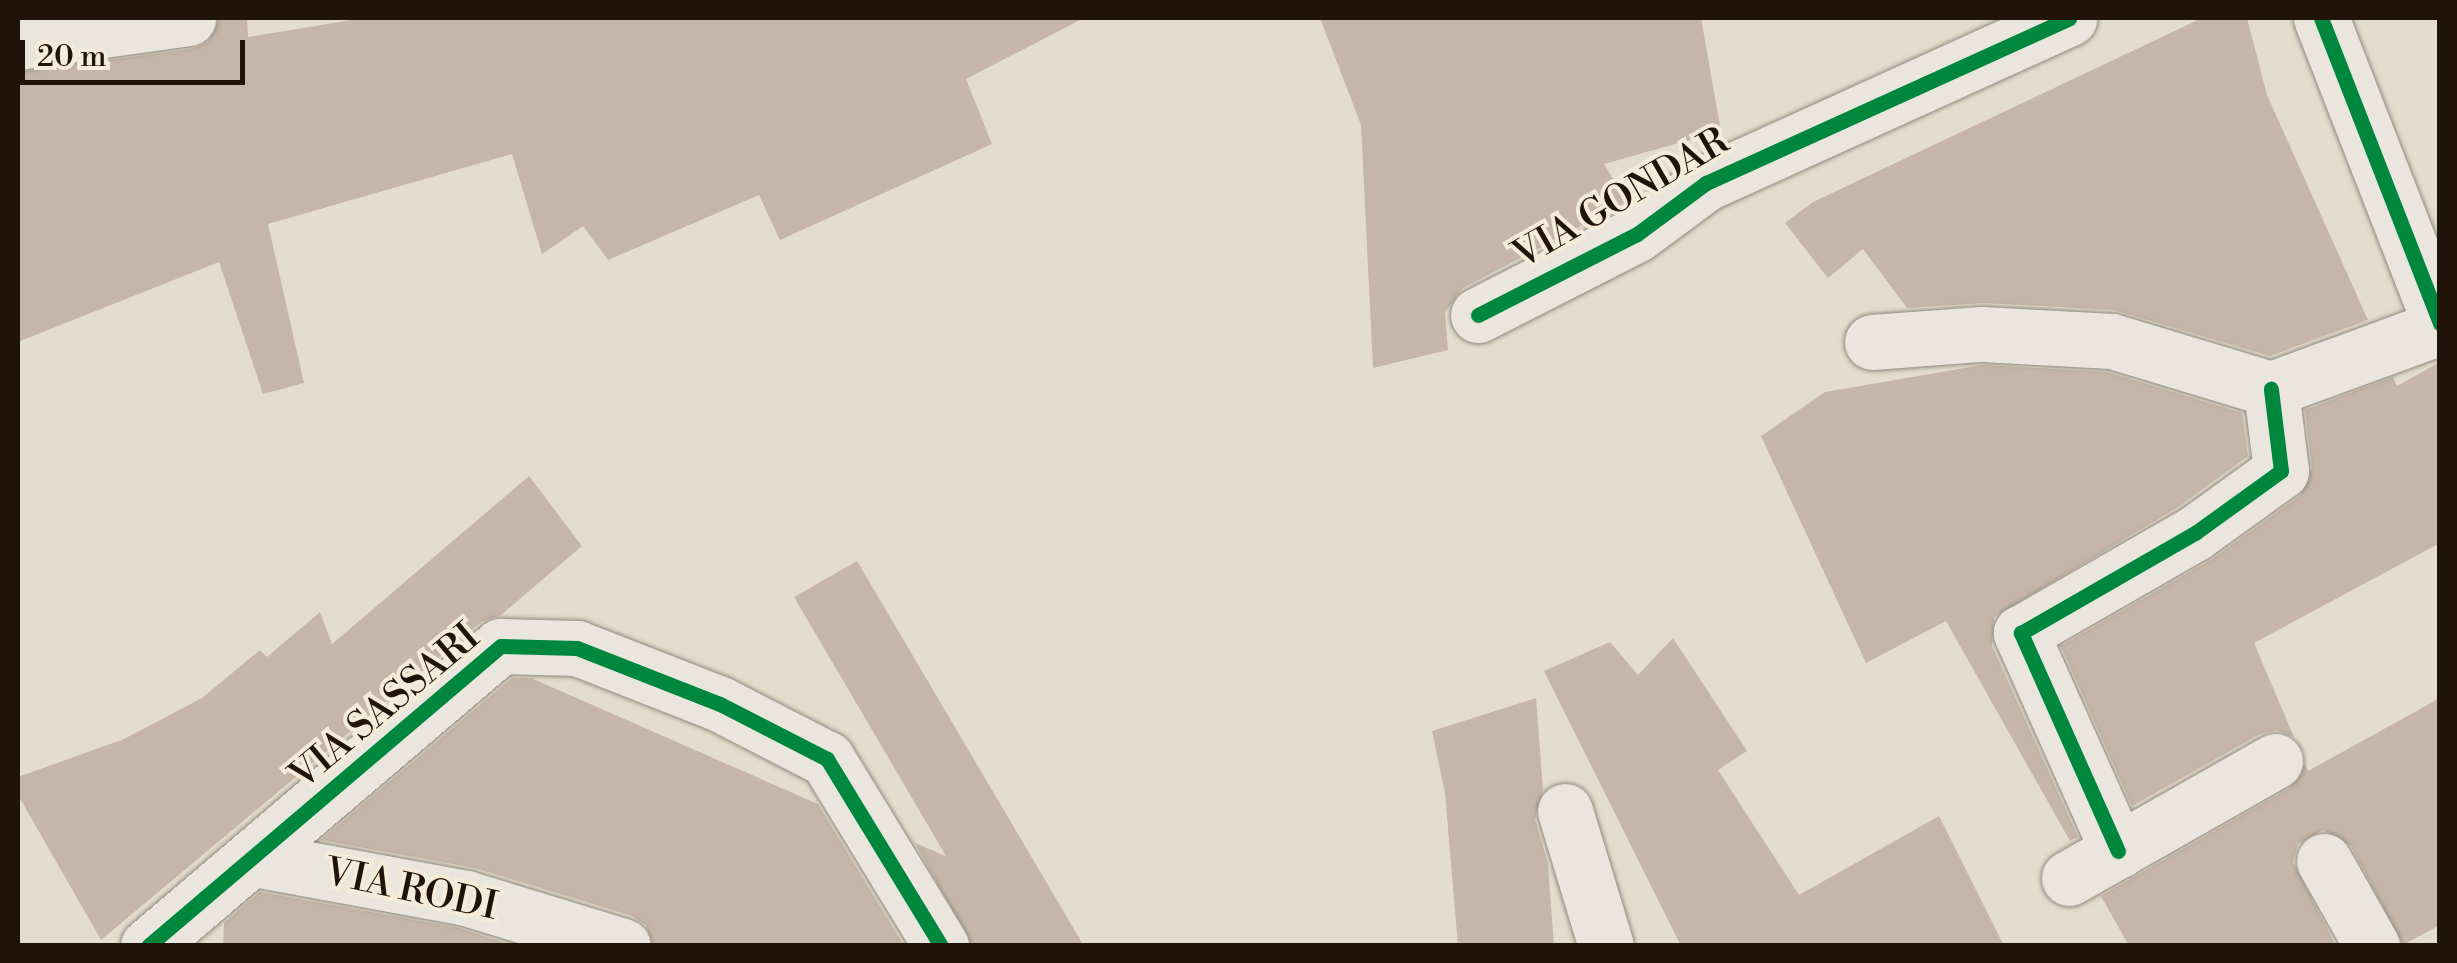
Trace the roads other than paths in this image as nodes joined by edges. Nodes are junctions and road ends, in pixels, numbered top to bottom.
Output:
1 (188, 18) edge
2 (2069, 18) edge
3 (2321, 18) edge
4 (51, 31) edge
5 (1478, 315) dead end
6 (2440, 326) edge
7 (1872, 342) dead end
8 (2271, 389) junction
9 (2275, 761) dead end
10 (1565, 810) dead end
11 (2118, 851) junction
12 (254, 859) junction
13 (2324, 861) dead end
14 (2069, 878) dead end
15 (148, 946) edge
16 (623, 946) edge
17 (941, 946) edge
18 (1606, 946) edge
19 (2372, 946) edge

1 - 4 street
2 - 5 street, VIA GONDAR
3 - 6 street
6 - 8 street
7 - 8 street
8 - 11 street
9 - 11 street
10 - 18 street
11 - 14 street
12 - 15 street, VIA SASSARI
12 - 16 street, VIA RODI
12 - 17 street, VIA SASSARI
13 - 19 street

